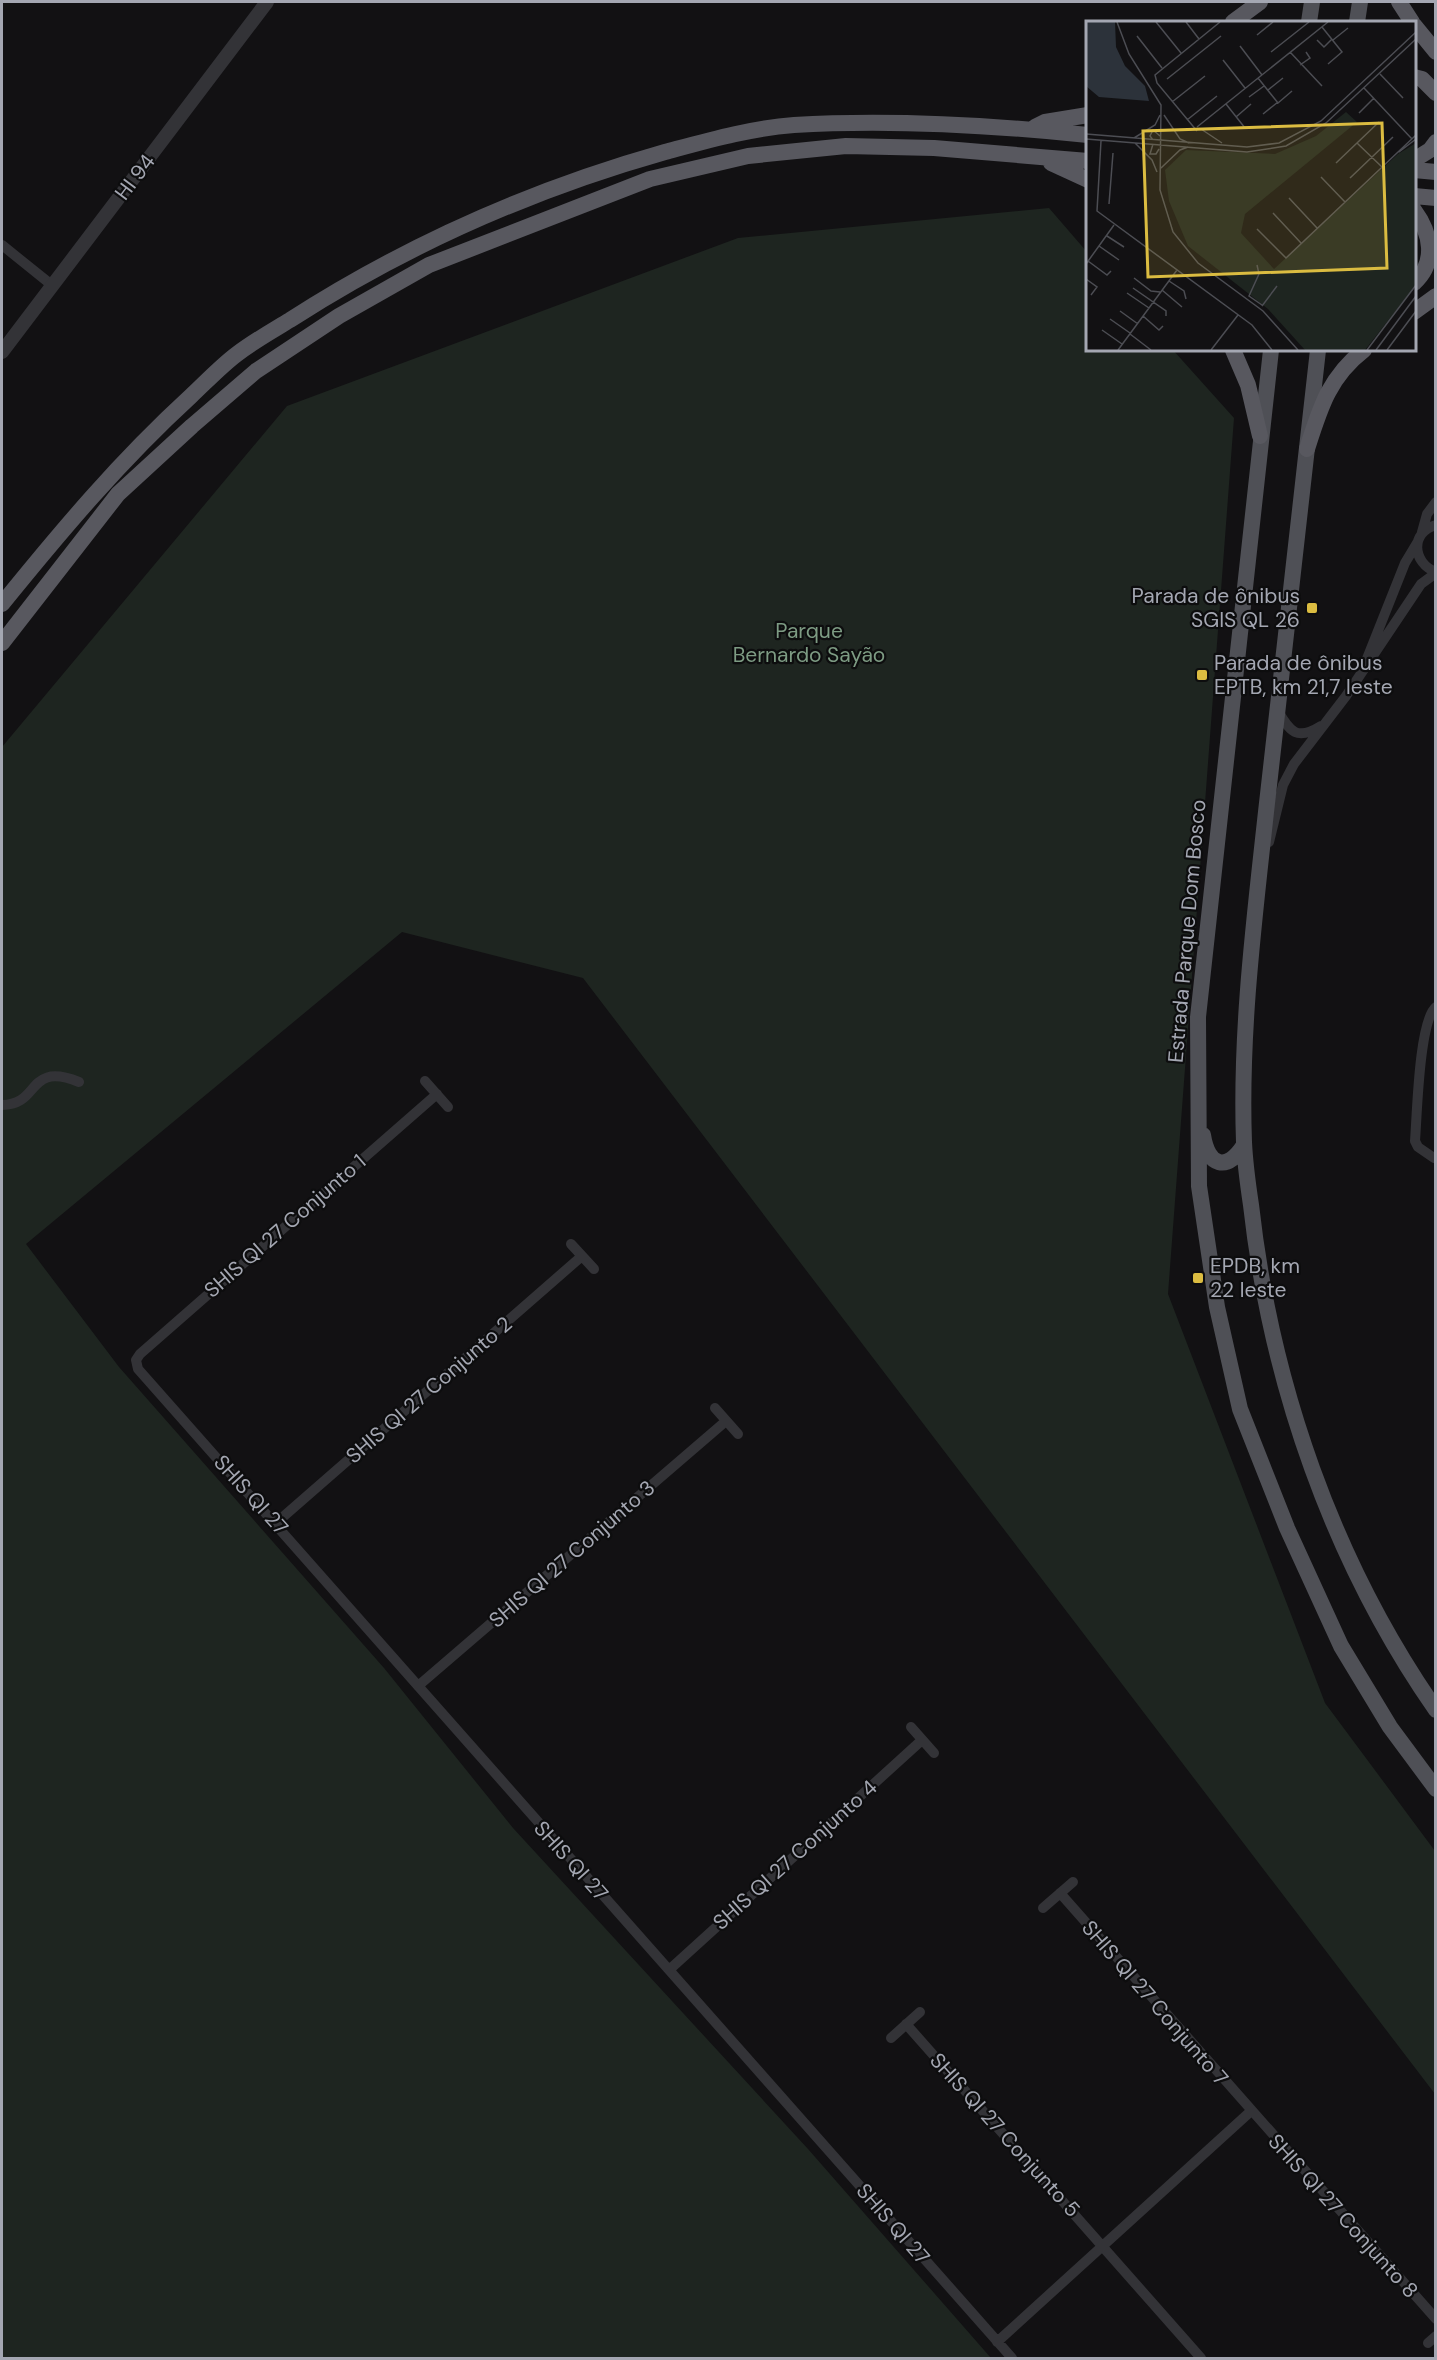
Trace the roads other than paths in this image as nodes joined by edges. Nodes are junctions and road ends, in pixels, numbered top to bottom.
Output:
1 (267, 2) edge
2 (1260, 2) edge
3 (1312, 2) edge
4 (1360, 2) edge
5 (1399, 2) edge
6 (1234, 21) edge
7 (1309, 21) edge
8 (1358, 21) edge
9 (1411, 21) edge
10 (1416, 28) edge
11 (1436, 52) edge
12 (1416, 78) edge
13 (1436, 93) edge
14 (1086, 114) edge
15 (1032, 129) junction
16 (1086, 135) edge
17 (1436, 142) edge
18 (1030, 155) junction
19 (1416, 159) edge
20 (1086, 161) edge
21 (1416, 170) edge
22 (1436, 172) edge
23 (1086, 179) edge
24 (1416, 196) edge
25 (1436, 198) edge
26 (1416, 213) edge
27 (2, 245) edge
28 (1416, 280) edge
29 (53, 286) junction
30 (1436, 296) edge
31 (1416, 311) edge
32 (1233, 351) edge
33 (1270, 351) edge
34 (1318, 351) edge
35 (1363, 351) edge
36 (2, 352) edge
37 (1260, 436) junction
38 (1307, 449) junction
39 (1436, 502) edge
40 (1436, 525) edge
41 (1422, 532) junction
42 (1417, 543) junction
43 (1436, 572) edge
44 (2, 604) edge
45 (2, 643) edge
46 (1362, 673) junction
47 (1277, 710) junction
48 (1326, 723) junction
49 (1257, 895) junction
50 (1433, 1009) edge
51 (425, 1081) dead end
52 (79, 1082) dead end
53 (437, 1094) junction
54 (1197, 1096) junction
55 (2, 1105) edge
56 (448, 1107) dead end
57 (1244, 1144) junction
58 (1434, 1158) edge
59 (571, 1244) dead end
60 (582, 1256) junction
61 (594, 1269) dead end
62 (136, 1360) joint
63 (715, 1408) dead end
64 (726, 1421) junction
65 (738, 1434) dead end
66 (276, 1523) junction
67 (418, 1686) junction
68 (1436, 1710) edge
69 (911, 1728) dead end
70 (922, 1740) junction
71 (934, 1753) dead end
72 (1436, 1789) edge
73 (1072, 1882) dead end
74 (1060, 1893) junction
75 (1043, 1908) dead end
76 (669, 1970) junction
77 (920, 2012) dead end
78 (906, 2024) junction
79 (891, 2038) dead end
80 (1250, 2112) junction
81 (1104, 2245) junction
82 (1436, 2319) edge
83 (997, 2342) junction
84 (1012, 2358) edge
85 (1201, 2358) edge

1 - 29 street, HI 94
2 - 6 highway
3 - 7 main road
4 - 8 main road
5 - 9 highway
10 - 11 highway
12 - 13 highway
14 - 15 highway
15 - 16 highway
15 - 44 highway
17 - 19 highway
18 - 20 highway
18 - 23 highway
18 - 45 highway
21 - 22 highway
24 - 25 highway
26 - 28 highway
27 - 29 street
29 - 36 street, HI 94
30 - 31 highway
32 - 37 highway
33 - 37 main road, Estrada Parque Dom Bosco
34 - 38 main road
35 - 38 highway
37 - 54 main road, Estrada Parque Dom Bosco
38 - 47 main road
39 - 41 street
40 - 41 street
41 - 42 street
42 - 43 street
42 - 46 street
43 - 46 street
46 - 48 street
47 - 48 street
47 - 49 main road
48 - 49 street
49 - 57 main road
50 - 58 street
51 - 53 street
52 - 55 street
53 - 56 street
53 - 62 street, SHIS QI 27 Conjunto 1
54 - 57 main road
54 - 72 main road, Estrada Parque Dom Bosco
57 - 68 main road
59 - 60 street
60 - 61 street
60 - 66 street, SHIS QI 27 Conjunto 2
62 - 66 street, SHIS QI 27
63 - 64 street
64 - 65 street
64 - 67 street, SHIS QI 27 Conjunto 3
66 - 67 street, SHIS QI 27
67 - 76 street, SHIS QI 27
69 - 70 street
70 - 71 street
70 - 76 street, SHIS QI 27 Conjunto 4
73 - 74 street
74 - 75 street
74 - 80 street, SHIS QI 27 Conjunto 7
76 - 83 street, SHIS QI 27
77 - 78 street
78 - 79 street
78 - 81 street, SHIS QI 27 Conjunto 5
80 - 81 street
80 - 82 street, SHIS QI 27 Conjunto 8
81 - 83 street
81 - 85 street, SHIS QI 27 Conjunto 5
83 - 84 street, SHIS QI 27

